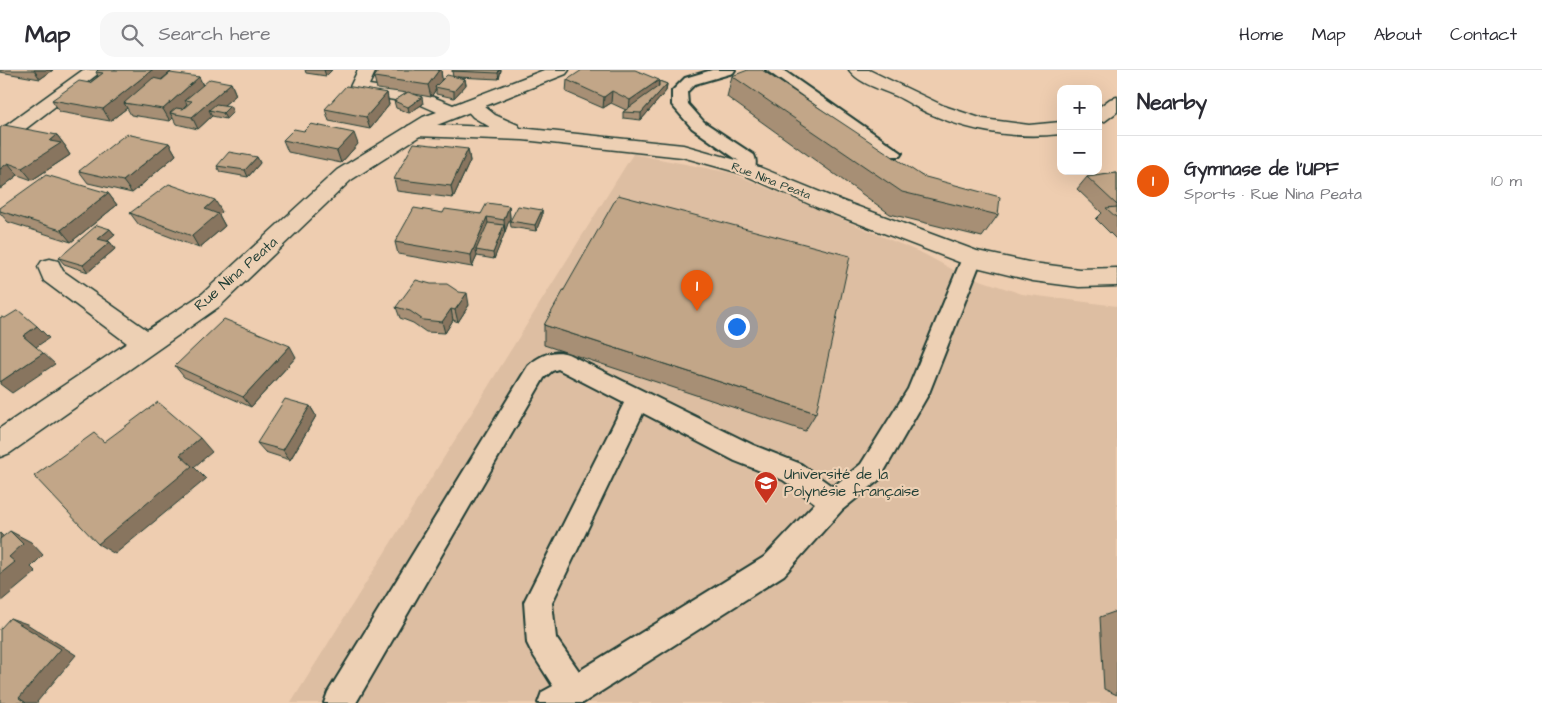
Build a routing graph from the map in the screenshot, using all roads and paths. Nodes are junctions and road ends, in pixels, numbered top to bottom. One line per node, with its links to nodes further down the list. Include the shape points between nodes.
1 (94, 70): 15 (street)
2 (368, 70): 10 (street, via 358,89)
3 (560, 70): 10 (street)
4 (728, 70): 17 (lane, via 690,81 679,91 680,105 698,125 748,159)
5 (773, 70): 16 (lane)
6 (858, 70): 8 (street, via 880,84)
7 (888, 70): 8 (street)
8 (902, 92): 13 (street, via 964,120 1009,130)
9 (1117, 103): 11 (street)
10 (462, 108): 12 (street); 14 (street)
11 (1102, 114)
12 (423, 125): 14 (street, Rue Nina Peata); 21 (street, Rue Nina Peata, via 344,175 211,300)
13 (1057, 129)
14 (518, 134): 17 (street, Rue Nina Peata, via 683,152)
15 (0, 139)
16 (894, 153)
17 (747, 169): 18 (street, Rue Nina Peata)
18 (972, 258): 20 (street, Rue Nina Peata, via 1079,278); 24 (lane, via 918,393 870,472)
19 (50, 267): 21 (street, via 52,275)
20 (1117, 277)
21 (146, 343): 23 (street, Rue Nina Peata)
22 (638, 399): 24 (lane, via 744,453 792,472); 25 (lane, via 538,602 542,643); 26 (lane, via 560,360 545,364 536,372)
23 (0, 444)
24 (833, 502): 25 (lane, via 774,566)
25 (563, 697)
26 (339, 703)

